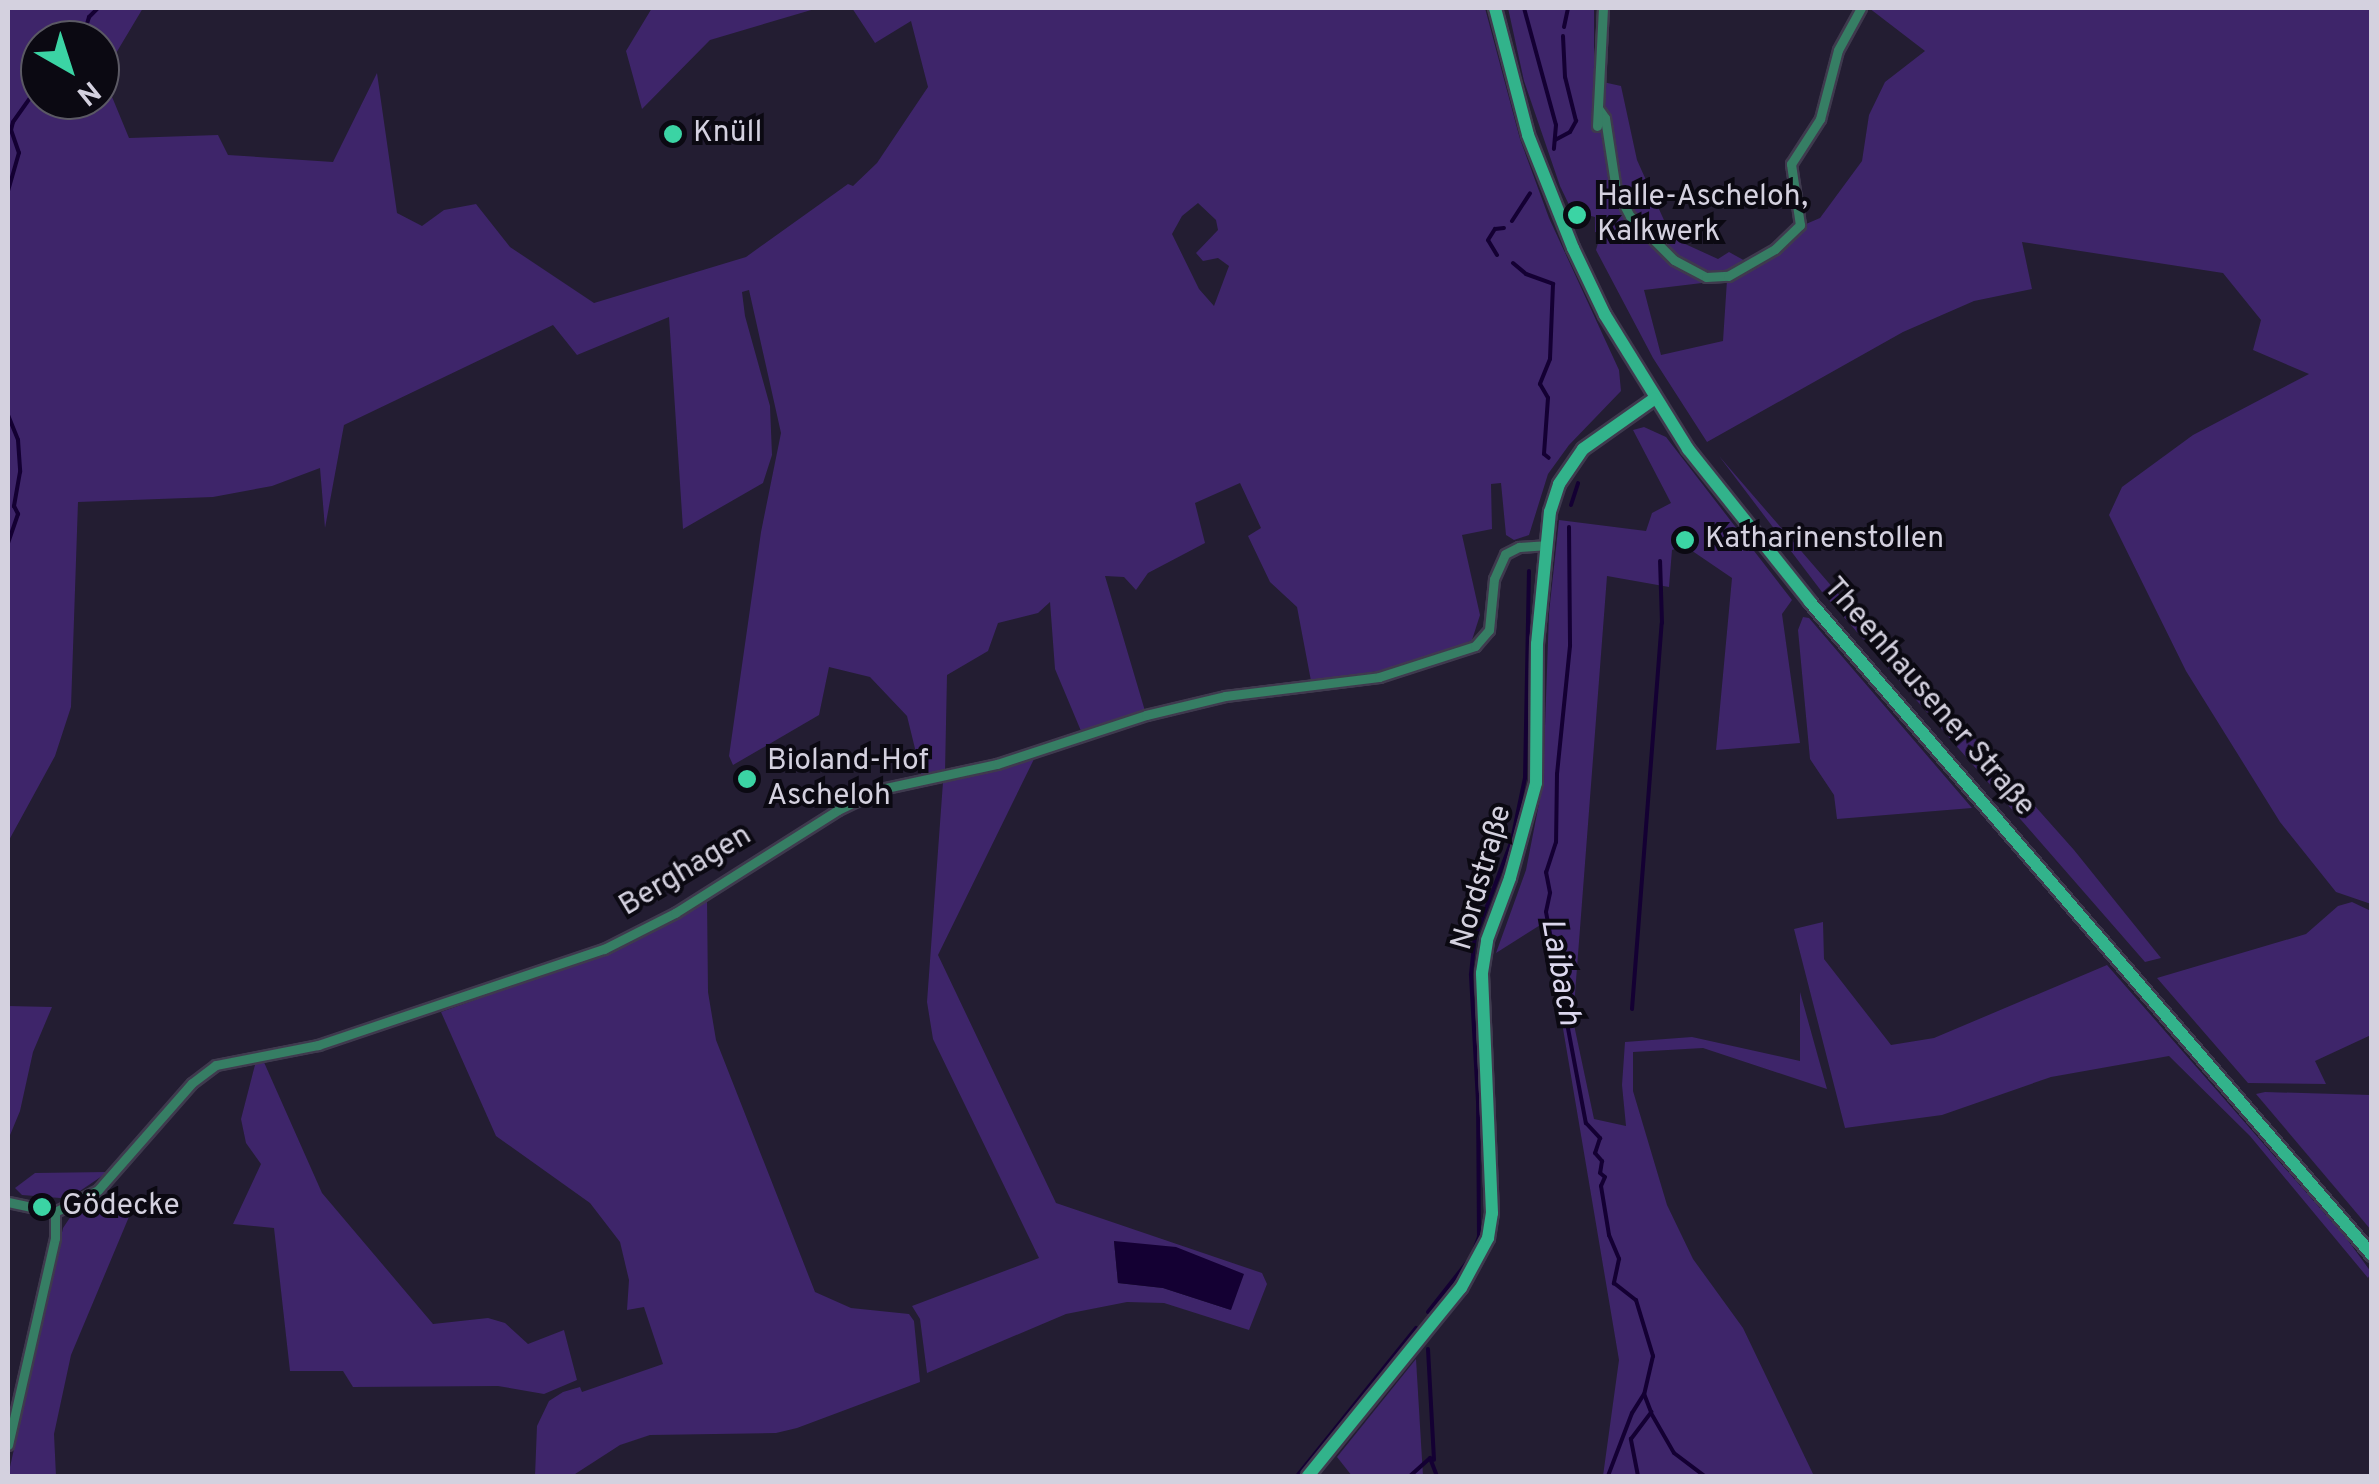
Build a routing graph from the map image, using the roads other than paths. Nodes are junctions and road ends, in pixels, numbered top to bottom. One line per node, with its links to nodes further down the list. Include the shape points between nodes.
1 (1495, 8): 6 (main road, Theenhausener Straße, via 1528,135 1573,248)
2 (1603, 8): 4 (street)
3 (1861, 8): 4 (street, via 1838,50 1820,118 1791,164 1800,226 1728,276 1706,277 1674,260 1630,216 1616,190)
4 (1598, 108): 5 (street)
5 (1597, 126)
6 (1654, 399): 7 (main road, Nordstraße, via 1571,464 1554,498); 10 (main road, Theenhausener Straße, via 1810,602)
7 (1545, 545): 9 (street, Berghagen, via 1505,554 1494,579 1489,630 1475,646 1452,656 1380,677 1225,696 1146,714 997,764 881,789 604,949 318,1044 216,1065 192,1083 116,1175); 12 (main road, Nordstraße, via 1536,784 1486,940 1482,973 1488,1238 1461,1288)
8 (8, 1202): 9 (street)
9 (55, 1212): 11 (street, via 55,1238)
10 (2372, 1255)
11 (8, 1445)
12 (1308, 1476)

